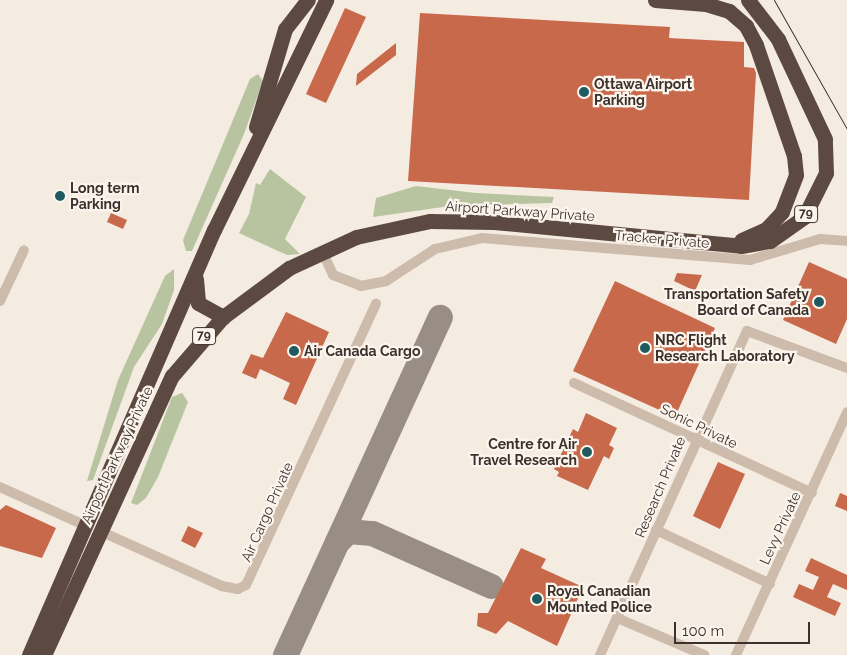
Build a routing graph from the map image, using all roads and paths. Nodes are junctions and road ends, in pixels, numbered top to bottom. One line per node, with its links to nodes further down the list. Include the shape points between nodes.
1 (308, 0): 5 (highway, Airport Parkway Private / 79, via 285,29)
2 (326, 0): 5 (highway, Airport Parkway Private / 79)
3 (655, 0): 7 (highway, Airport Parkway Private / 79, via 720,8 746,26 794,156 792,192 774,222 747,239)
4 (748, 0): 7 (highway, Airport Parkway Private / 79, via 772,28 818,121 827,151 826,173 804,217 764,242)
5 (239, 178): 10 (highway, Airport Parkway Private / 79)
6 (847, 241): 9 (street, Tracker Private, via 820,239 750,260 482,238 435,249 386,281 361,286 332,274)
7 (715, 244): 9 (highway, Airport Parkway Private / 79, via 445,221 384,229)
8 (24, 250): 11 (street)
9 (322, 251): 13 (highway, Airport Parkway Private / 79, via 276,276)
10 (203, 256): 13 (highway, via 196,297 202,308); 20 (highway, Airport Parkway Private / 79)
11 (0, 301)
12 (376, 304): 22 (street, Air Cargo Private, via 246,585 238,589 222,586)
13 (223, 317): 22 (highway, Airport Parkway Private / 79, via 168,384)
14 (847, 368): 17 (street, Research Private, via 747,331)
15 (574, 383): 17 (street, Sonic Private)
16 (847, 412): 19 (street, Levy Private)
17 (695, 439): 19 (street, Sonic Private); 21 (street, Research Private)
18 (0, 487): 20 (street)
19 (812, 493): 23 (street, Levy Private)
20 (84, 525): 22 (highway); 25 (highway, Airport Parkway Private / 79)
21 (656, 530): 23 (street); 24 (street, Research Private)
22 (100, 531): 26 (highway, Airport Parkway Private / 79)
23 (770, 584): 29 (street, Levy Private)
24 (617, 618): 27 (street, Research Private); 28 (street)
25 (29, 655)
26 (44, 655)
27 (600, 655)
28 (704, 655)
29 (736, 655)

